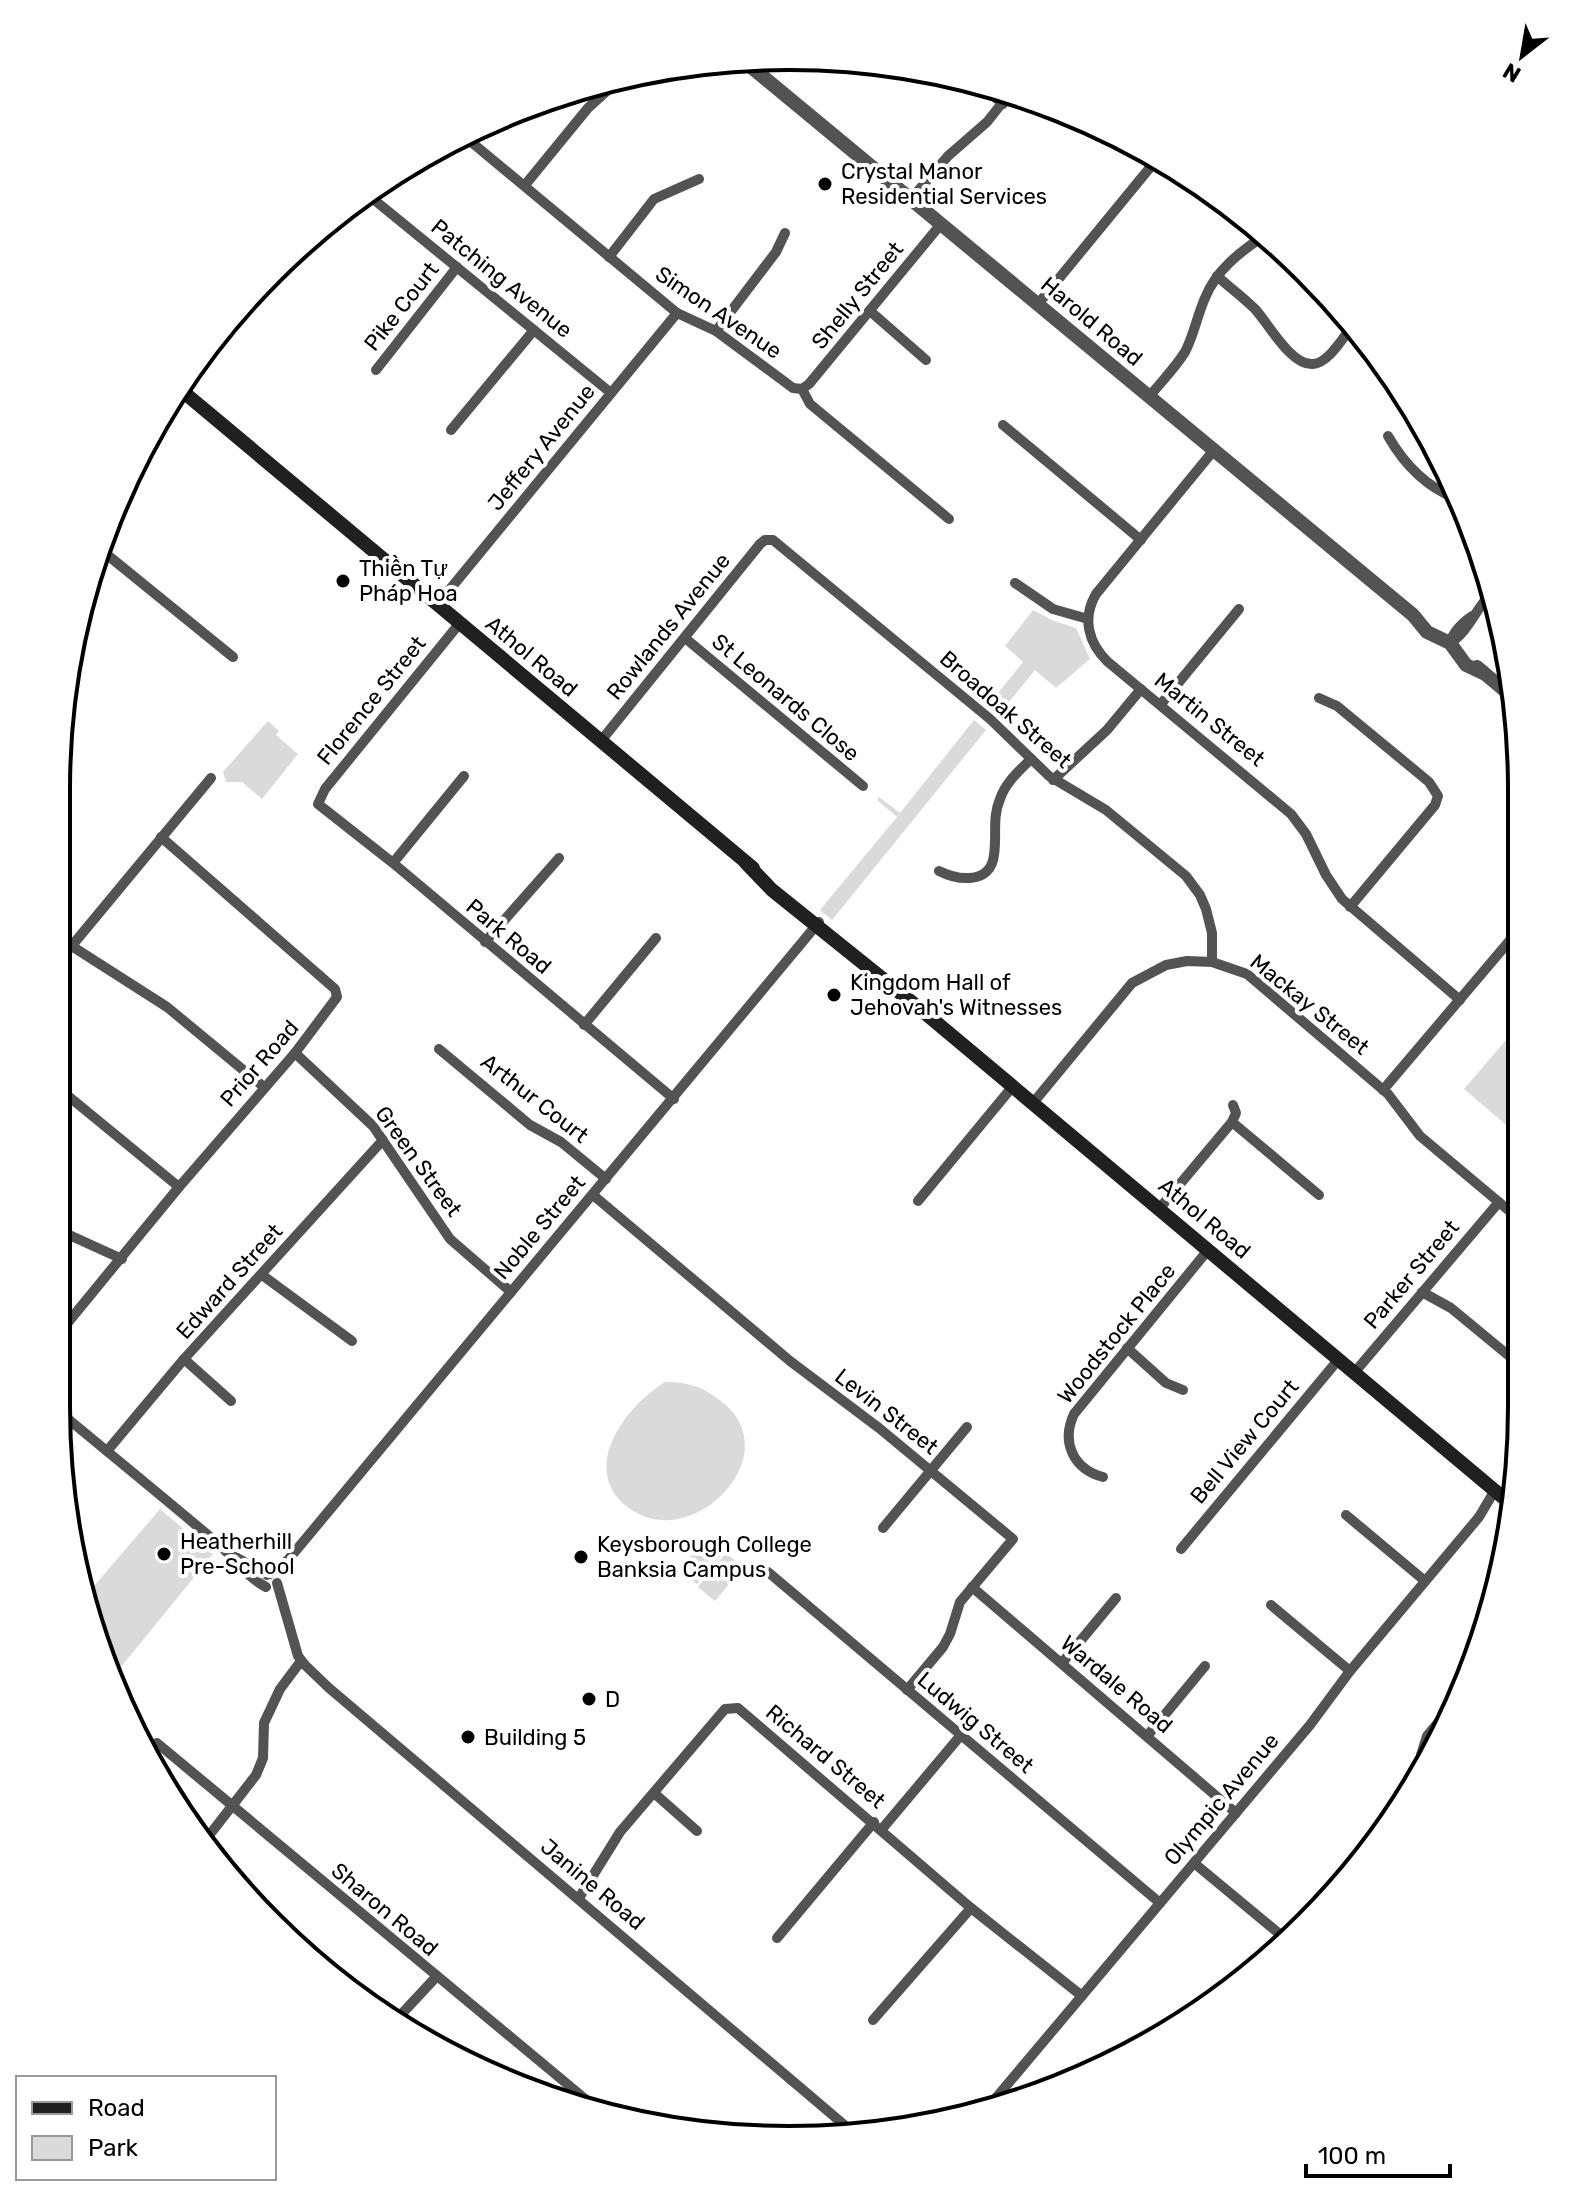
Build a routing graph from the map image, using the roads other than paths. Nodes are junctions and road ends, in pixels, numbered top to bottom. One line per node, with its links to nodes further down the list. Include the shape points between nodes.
1 (757, 71): 9 (street, Harold Road)
2 (604, 94): 8 (street)
3 (1001, 102): 4 (street)
4 (1003, 104): 9 (street)
5 (473, 143): 8 (street, Simon Avenue)
6 (1150, 167): 17 (street)
7 (699, 179): 14 (street, via 654,199)
8 (525, 185): 14 (street, Simon Avenue)
9 (911, 199): 11 (street, Harold Road)
10 (376, 201): 15 (street, Patching Avenue)
11 (941, 224): 17 (street, Harold Road); 18 (street, Shelly Street)
12 (785, 233): 21 (street)
13 (1256, 242): 16 (street)
14 (609, 257): 19 (street, Simon Avenue)
15 (457, 267): 20 (street, Patching Avenue); 24 (street, Pike Court)
16 (1217, 276): 22 (street, via 1306,363 1325,359); 28 (street, via 1183,355)
17 (1038, 304): 28 (street, Harold Road)
18 (870, 311): 23 (street); 25 (street, Shelly Street)
19 (677, 313): 21 (street, Simon Avenue); 26 (street, Jeffery Avenue)
20 (534, 330): 26 (street, Patching Avenue); 30 (street)
21 (716, 331): 25 (street, Simon Avenue, via 793,388)
22 (1345, 334)
23 (926, 360)
24 (376, 370)
25 (802, 389): 34 (street, Simon Avenue, via 810,404)
26 (611, 393): 40 (street, Jeffery Avenue)
27 (188, 395): 40 (main road, Athol Road)
28 (1149, 397): 32 (street, Harold Road)
29 (1003, 425): 36 (street)
30 (451, 430)
31 (1388, 436): 33 (street, via 1417,474)
32 (1214, 450): 36 (street); 45 (street, Harold Road, via 1427,632)
33 (1443, 491)
34 (949, 519)
35 (769, 539): 44 (street, Rowlands Avenue); 52 (street, Broadoak Street, via 972,703)
36 (1141, 540): 42 (street, via 1096,594)
37 (109, 556): 46 (street)
38 (1015, 583): 42 (street, via 1047,606)
39 (1484, 602): 45 (street)
40 (437, 605): 43 (main road, Athol Road)
41 (1239, 609): 50 (street)
42 (1088, 619): 48 (street, Martin Street, via 1099,653)
43 (459, 624): 51 (main road, Athol Road); 57 (street, Florence Street)
44 (685, 638): 51 (street, Rowlands Avenue); 56 (street, St Leonards Close)
45 (1453, 639): 47 (street, Harold Road, via 1462,661)
46 (233, 657)
47 (1501, 687)
48 (1141, 689): 50 (street, Martin Street); 55 (street)
49 (1319, 698): 62 (street, via 1337,706 1395,753 1438,796)
50 (1161, 704): 62 (street, Martin Street, via 1291,814)
51 (600, 742): 63 (main road, Athol Road, via 777,884)
52 (1031, 759): 55 (street, Broadoak Street); 61 (street, via 999,800 989,868 970,879)
53 (464, 776): 60 (street)
54 (211, 778): 58 (street)
55 (1053, 780): 68 (street, Broadoak Street, via 1106,810 1186,876 1206,909)
56 (863, 786)
57 (318, 804): 60 (street, Park Road)
58 (161, 837): 67 (street); 72 (street, Prior Road, via 335,989 333,1006)
59 (559, 858): 65 (street)
60 (393, 863): 65 (street, Park Road)
61 (939, 871)
62 (1350, 907): 69 (street, Martin Street)
63 (818, 924): 73 (main road, Athol Road); 77 (street, Noble Street)
64 (656, 938): 70 (street)
65 (485, 942): 70 (street, Park Road)
66 (1508, 943): 69 (street)
67 (70, 948): 74 (street, via 167,1007)
68 (1212, 962): 75 (street, Mackay Street, via 1253,978); 78 (street, Mackay Street, via 1176,962 1132,983)
69 (1460, 1000): 75 (street)
70 (584, 1025): 77 (street, Park Road)
71 (439, 1049): 82 (street, Arthur Court, via 530,1125 561,1142)
72 (295, 1053): 74 (street, Prior Road); 81 (street, Green Street)
73 (1013, 1086): 78 (main road, Athol Road); 86 (street)
74 (264, 1087): 83 (street, Prior Road)
75 (1383, 1090): 87 (street, Mackay Street, via 1420,1136)
76 (70, 1097): 83 (street)
77 (674, 1099): 82 (street, Noble Street)
78 (1033, 1103): 88 (main road, Athol Road)
79 (1233, 1105): 80 (street)
80 (1232, 1122): 85 (street); 88 (street)
81 (383, 1140): 93 (street, Edward Street); 94 (street, Green Street, via 450,1239)
82 (606, 1179): 84 (street, Noble Street)
83 (179, 1187): 92 (street, Prior Road)
84 (593, 1195): 94 (street, Noble Street); 108 (street, Levin Street, via 790,1361)
85 (1319, 1195)
86 (918, 1201)
87 (1499, 1202): 89 (street, Mackay Street); 95 (street, Parker Street)
88 (1159, 1209): 91 (main road, Athol Road)
89 (1508, 1210)
90 (70, 1235): 92 (street)
91 (1208, 1250): 98 (street, Woodstock Place); 101 (main road, Athol Road)
92 (122, 1259): 96 (street, Prior Road)
93 (262, 1275): 97 (street); 100 (street, Edward Street)
94 (511, 1292): 116 (street, Noble Street)
95 (1422, 1292): 99 (street, via 1448,1306); 102 (street, Parker Street)
96 (70, 1320)
97 (352, 1341)
98 (1127, 1348): 103 (street, via 1166,1383); 109 (street, Woodstock Place, via 1077,1408 1069,1427 1076,1460)
99 (1508, 1355)
100 (184, 1359): 104 (street); 107 (street, Edward Street)
101 (1338, 1360): 102 (main road, Athol Road); 113 (street, Bell View Court)
102 (1354, 1373): 110 (main road, Athol Road)
103 (1183, 1390)
104 (231, 1401)
105 (71, 1421): 107 (street)
106 (967, 1427): 108 (street)
107 (107, 1451): 116 (street)
108 (930, 1469): 112 (street); 117 (street, Levin Street, via 1013,1539)
109 (1103, 1477)
110 (1503, 1497): 115 (street, Olympic Avenue)
111 (1346, 1515): 115 (street)
112 (883, 1528)
113 (1181, 1549)
114 (768, 1572): 124 (street, Ludwig Street)
115 (1425, 1581): 123 (street, Olympic Avenue)
116 (271, 1582): 121 (street)
117 (972, 1587): 120 (street, Wardale Road); 124 (street, Levin Street, via 960,1602 943,1647)
118 (1116, 1598): 120 (street)
119 (1271, 1605): 123 (street)
120 (1062, 1663): 126 (street, Wardale Road)
121 (302, 1666): 129 (street, via 278,1694 264,1723 260,1768); 135 (street, Janine Road)
122 (1205, 1666): 126 (street)
123 (1350, 1671): 130 (street, Olympic Avenue)
124 (907, 1690): 125 (street, Ludwig Street)
125 (961, 1735): 131 (street); 136 (street, Ludwig Street)
126 (1148, 1735): 130 (street, Wardale Road)
127 (157, 1743): 129 (street, Sharon Road)
128 (654, 1793): 131 (street, Richard Street, via 725,1709 738,1708); 132 (street); 135 (street, Richard Street, via 620,1832)
129 (231, 1806): 133 (street); 140 (street, Sharon Road)
130 (1236, 1813): 134 (street, Olympic Avenue)
131 (878, 1826): 137 (street, Richard Street); 139 (street)
132 (697, 1831)
133 (211, 1833)
134 (1194, 1863): 136 (street, Olympic Avenue); 138 (street)
135 (579, 1898): 146 (street, Janine Road)
136 (1160, 1903): 141 (street, Olympic Avenue)
137 (971, 1908): 141 (street, Richard Street); 143 (street)
138 (1278, 1933)
139 (777, 1938)
140 (436, 1977): 142 (street); 144 (street, Sharon Road)
141 (1082, 1996): 145 (street, Olympic Avenue)
142 (403, 2013)
143 (873, 2020)
144 (580, 2095)
145 (999, 2095)
146 (843, 2123)

